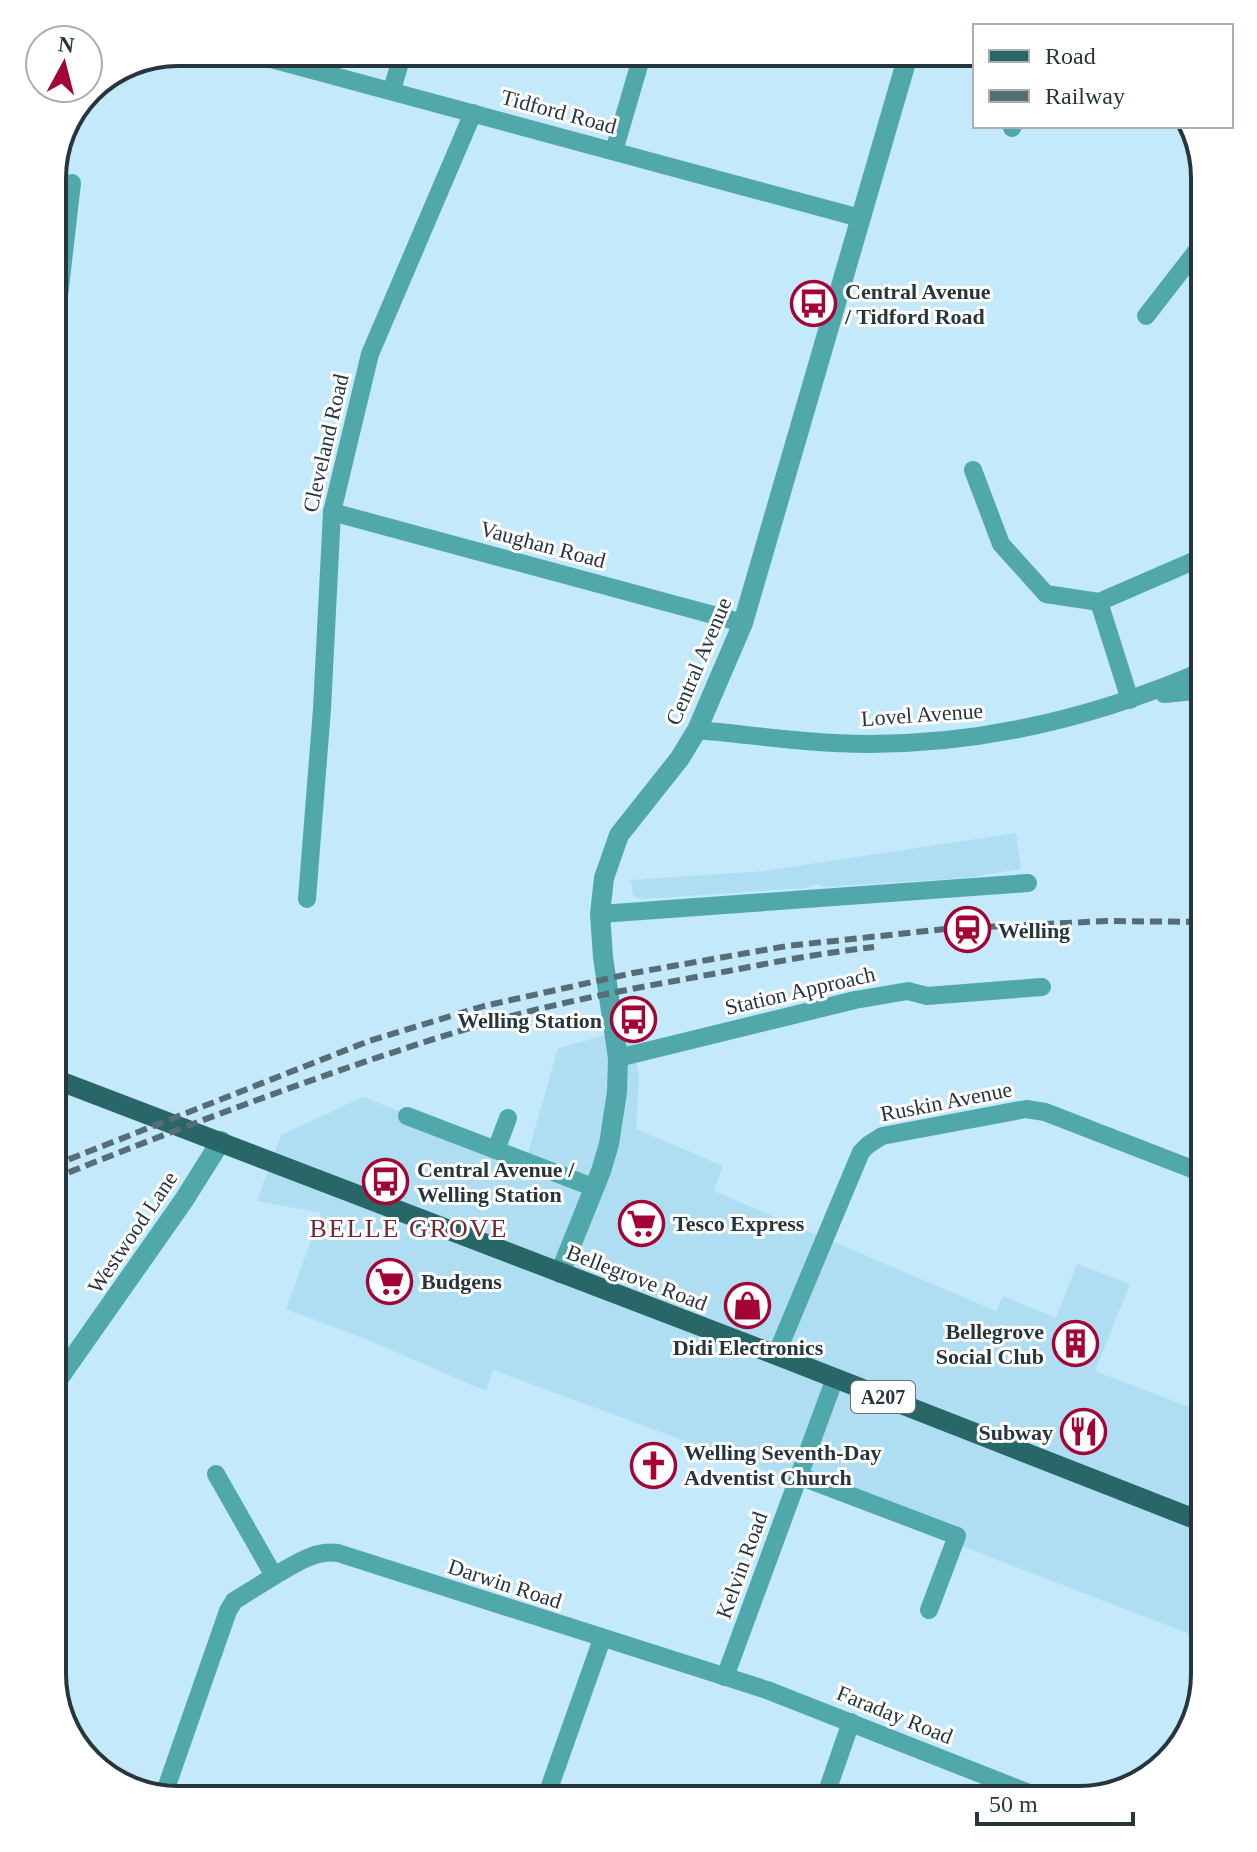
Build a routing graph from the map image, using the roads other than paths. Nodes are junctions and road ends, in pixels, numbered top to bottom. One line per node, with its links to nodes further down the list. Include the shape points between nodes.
1 (299, 66): 5 (street, Tidford Road)
2 (399, 66): 5 (street)
3 (639, 66): 7 (street)
4 (905, 66): 9 (street, Central Avenue)
5 (392, 90): 6 (street, Tidford Road)
6 (473, 113): 7 (street, Tidford Road); 14 (street, Cleveland Road, via 370,354)
7 (614, 151): 9 (street, Tidford Road)
8 (72, 183): 10 (street)
9 (860, 218): 17 (street, Central Avenue)
10 (66, 235)
11 (1191, 258): 12 (street)
12 (1146, 316)
13 (973, 470): 16 (street, via 1001,544 1046,594)
14 (332, 512): 17 (street, Vaughan Road); 23 (street, Cleveland Road)
15 (1191, 562): 16 (street)
16 (1099, 602): 20 (street)
17 (743, 623): 21 (street, Central Avenue)
18 (1191, 676): 20 (street, Lovel Avenue)
19 (1191, 692): 20 (street, Lovel Avenue)
20 (1138, 698): 21 (street, Lovel Avenue, via 1006,731 931,740 868,744)
21 (697, 730): 24 (street, Central Avenue, via 619,835 604,878)
22 (1028, 883): 24 (street)
23 (307, 899)
24 (600, 914): 26 (street, Central Avenue)
25 (1042, 987): 26 (street, Station Approach, via 927,996 894,993)
26 (618, 1058): 33 (street, Central Avenue, via 612,1130)
27 (66, 1083): 30 (main road, Bellegrove Road / A207)
28 (407, 1116): 31 (street)
29 (508, 1118): 31 (street)
30 (221, 1141): 34 (main road, Bellegrove Road / A207); 36 (street, Westwood Lane)
31 (496, 1150): 33 (street)
32 (1191, 1169): 35 (street, Ruskin Avenue, via 1026,1109 882,1136 861,1152)
33 (595, 1188): 34 (street, Central Avenue)
34 (560, 1273): 35 (main road, Bellegrove Road / A207)
35 (776, 1355): 37 (main road, Bellegrove Road / A207)
36 (66, 1368)
37 (835, 1378): 39 (street, Kelvin Road); 40 (main road, Bellegrove Road / A207)
38 (216, 1474): 41 (street)
39 (799, 1476): 42 (street, via 957,1536); 44 (street, Kelvin Road)
40 (1191, 1518)
41 (274, 1576): 43 (street, Darwin Road, via 312,1555 338,1553); 46 (street, Darwin Road, via 234,1601 228,1611)
42 (929, 1610)
43 (602, 1639): 44 (street, Darwin Road); 47 (street)
44 (725, 1677): 45 (street, Faraday Road)
45 (851, 1722): 48 (street); 49 (street, Faraday Road)
46 (167, 1785)
47 (550, 1786)
48 (829, 1786)
49 (1012, 1786)

